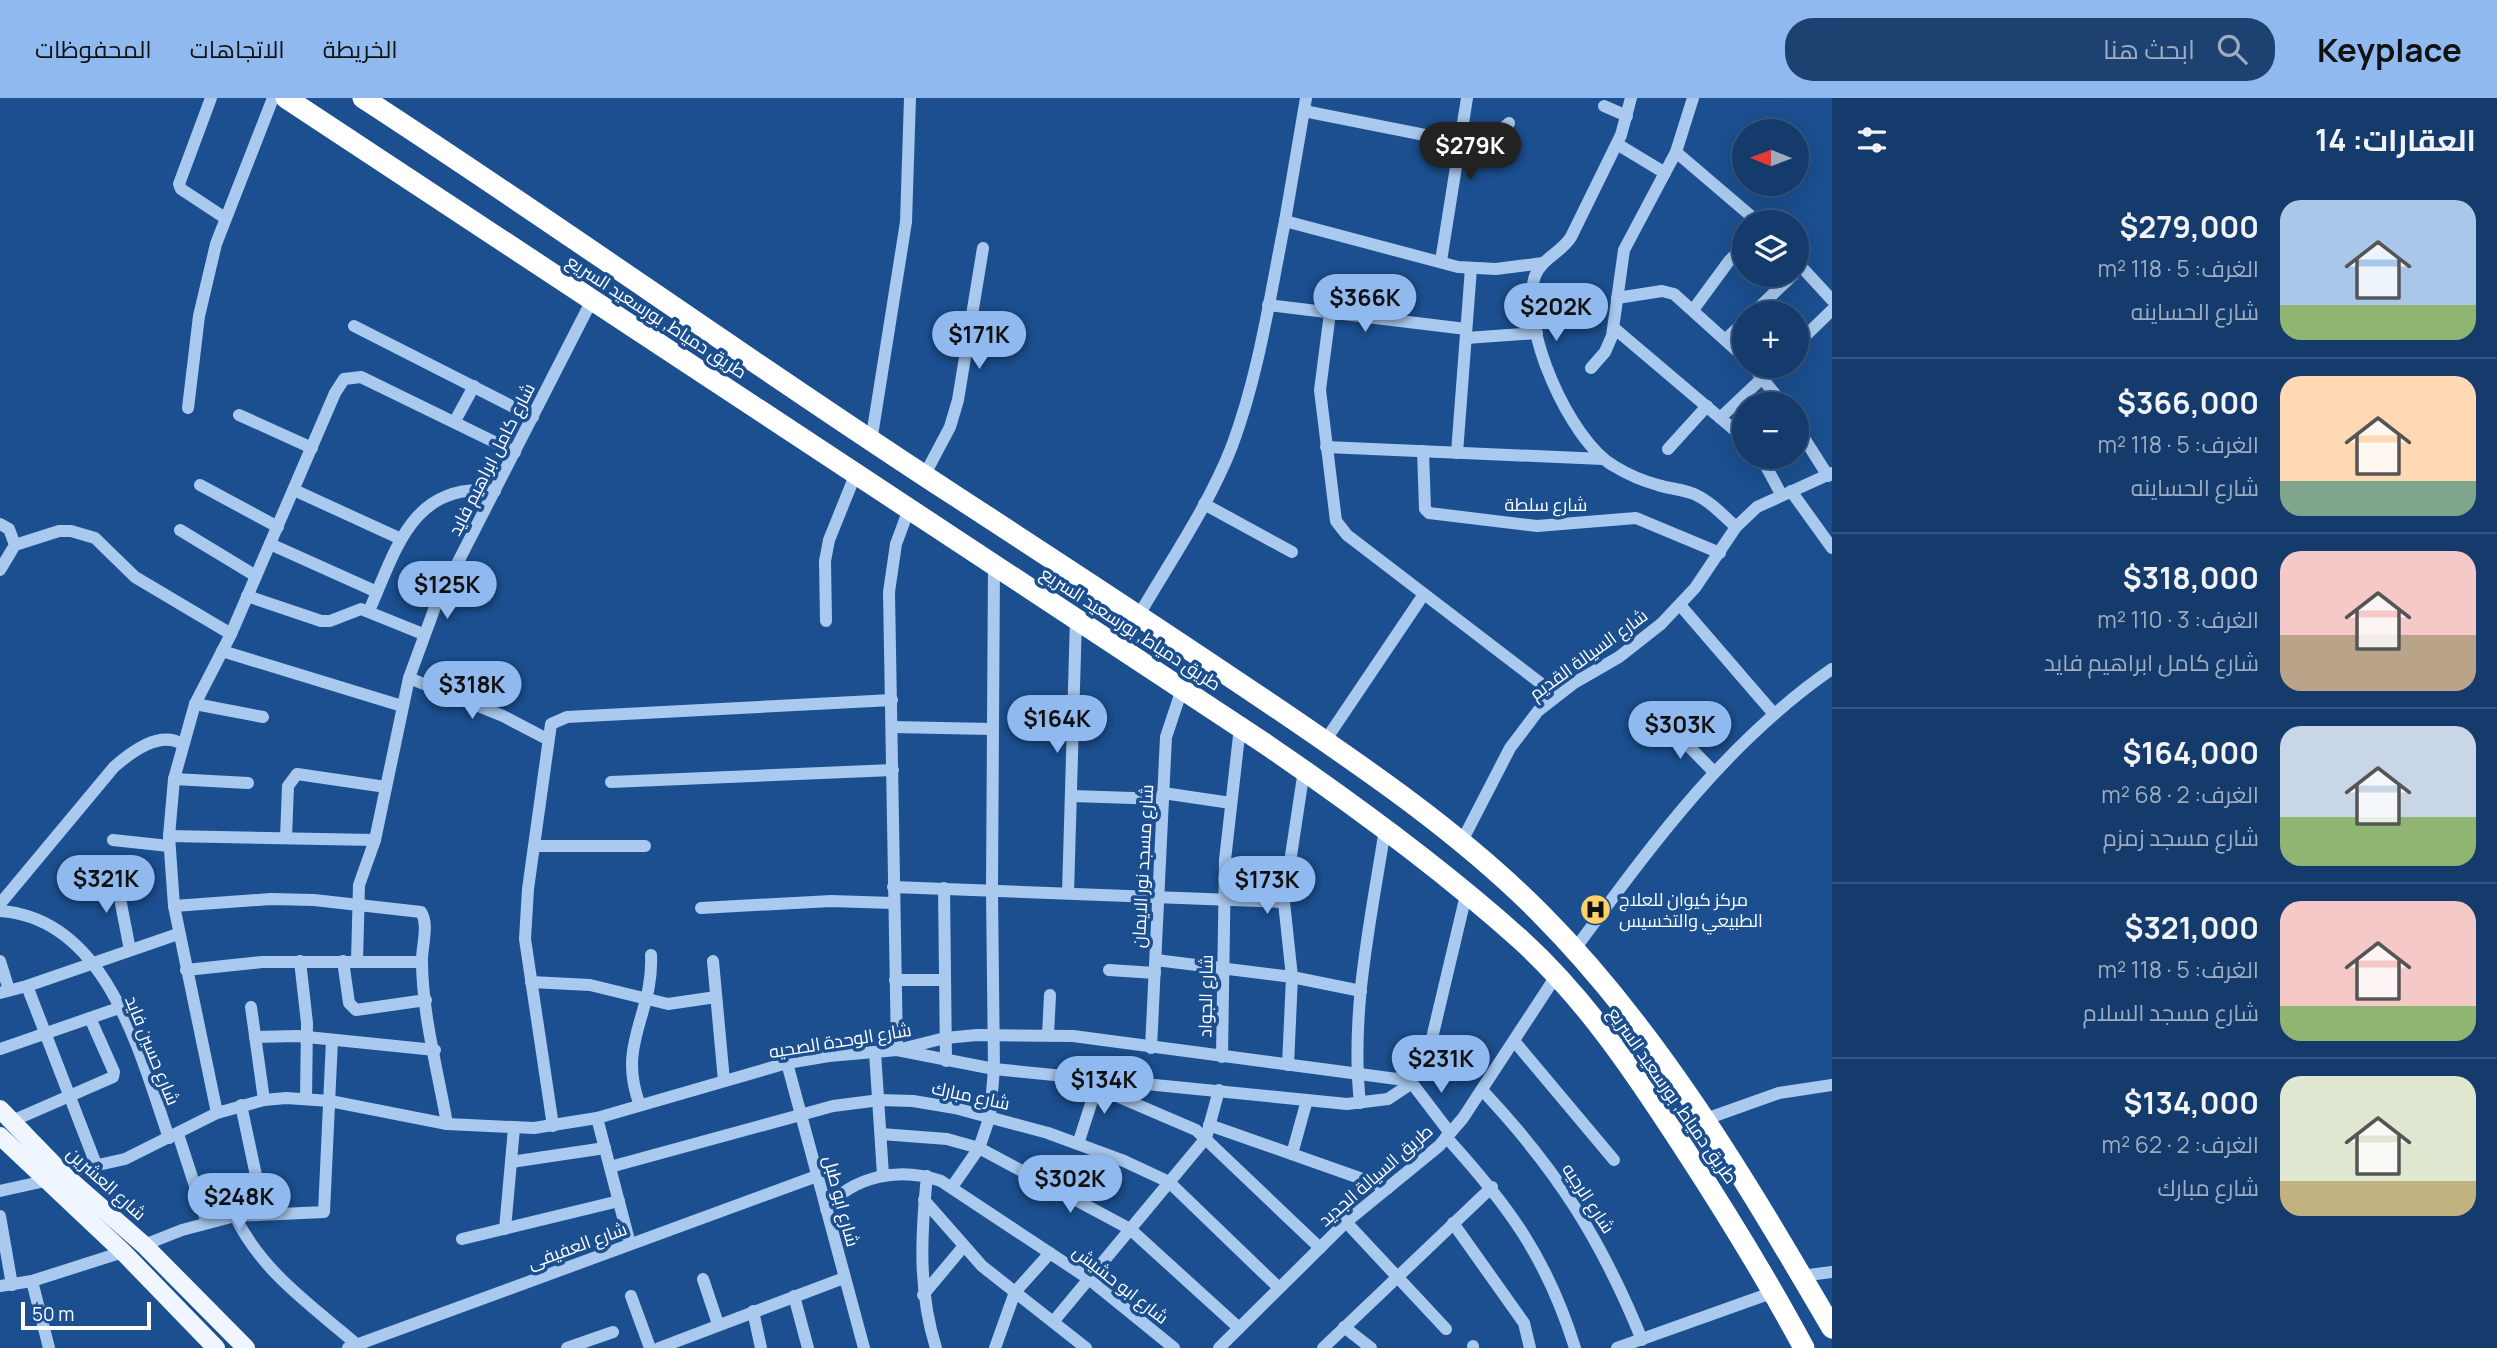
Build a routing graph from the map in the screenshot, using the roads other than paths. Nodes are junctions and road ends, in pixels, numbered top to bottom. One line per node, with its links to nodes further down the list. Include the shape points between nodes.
1 (211, 98): 19 (street, via 179,184)
2 (273, 98): 19 (street)
3 (286, 98): 29 (highway, طريق دمياط, بورسعيد السريع)
4 (363, 98): 55 (highway, طريق دمياط, بورسعيد السريع)
5 (910, 98): 55 (street, via 906,222)
6 (1306, 98): 11 (street)
7 (1467, 98): 14 (street)
8 (1631, 98): 12 (street)
9 (1693, 98): 16 (street)
10 (1604, 106): 12 (street)
11 (1304, 111): 14 (street); 20 (street)
12 (1628, 116): 15 (street)
13 (1509, 123): 14 (street, via 1490,140)
14 (1460, 142): 23 (street)
15 (1617, 144): 17 (street); 24 (street, via 1567,243)
16 (1676, 152): 17 (street); 18 (street)
17 (1665, 173): 28 (street, via 1624,250)
18 (1744, 210)
19 (225, 218): 49 (street, via 199,316)
20 (1285, 221): 23 (street); 32 (street)
21 (983, 248): 67 (street, via 958,400 950,427)
22 (1732, 258): 33 (street)
23 (1441, 261): 25 (street)
24 (1543, 262): 25 (street); 40 (street, via 1534,284)
25 (1471, 268): 39 (street)
26 (1809, 280): 30 (street)
27 (1779, 287): 31 (street)
28 (1617, 298): 33 (street, via 1668,292); 37 (street)
29 (592, 300): 51 (street, شارع كامل ابراهيم فايد); 65 (highway, طريق دمياط, بورسعيد السريع)
30 (1832, 300)
31 (1765, 301)
32 (1268, 305): 35 (street); 72 (street, via 1244,411)
33 (1693, 310): 42 (street)
34 (1832, 310): 38 (street)
35 (1330, 313): 39 (street); 57 (street, via 1320,390)
36 (354, 326): 46 (street)
37 (1614, 328): 44 (street, via 1609,345); 48 (street)
38 (1809, 332)
39 (1466, 333): 40 (street); 62 (street)
40 (1537, 333): 63 (street, via 1563,406)
41 (1732, 333): 42 (street)
42 (1726, 339): 43 (street)
43 (1732, 345)
44 (1591, 368)
45 (1762, 378): 47 (street); 52 (street)
46 (474, 386): 51 (street); 53 (street)
47 (1773, 392)
48 (1706, 407): 52 (street); 59 (street)
49 (188, 408)
50 (239, 415): 58 (street)
51 (533, 417): 61 (street, شارع كامل ابراهيم فايد)
52 (1720, 418): 54 (street)
53 (455, 421): 58 (street, via 368,380 349,377 338,387); 61 (street)
54 (1732, 428)
55 (872, 442): 67 (highway, طريق دمياط, بورسعيد السريع)
56 (1809, 443): 66 (street)
57 (1326, 447): 60 (street); 88 (street, via 1333,513 1341,528)
58 (312, 448): 69 (street)
59 (1668, 449)
60 (1423, 451): 62 (street); 83 (street, شارع سلطة, via 1429,513 1537,526 1636,518)
61 (515, 452): 70 (street, شارع كامل ابراهيم فايد)
62 (1457, 453): 63 (street)
63 (1603, 459): 76 (street, via 1648,482 1695,494)
64 (1770, 469): 71 (street)
65 (856, 473): 73 (highway, طريق دمياط, بورسعيد السريع); 94 (street, via 829,540)
66 (1830, 474): 71 (street, شارع السيالة القديم)
67 (924, 476): 92 (highway, طريق دمياط, بورسعيد السريع)
68 (200, 485): 75 (street)
69 (294, 490): 75 (street); 78 (street)
70 (495, 491): 78 (street, via 463,490 432,502); 96 (street, شارع كامل ابراهيم فايد)
71 (1786, 492): 76 (street, شارع السيالة القديم, via 1757,507); 81 (street)
72 (1204, 504): 82 (street); 92 (street)
73 (909, 509): 84 (highway, طريق دمياط, بورسعيد السريع); 102 (street, via 896,544 889,592)
74 (0, 524): 80 (street, via 9,530)
75 (278, 527): 79 (street)
76 (1736, 527): 83 (street, شارع السيالة القديم)
77 (180, 530): 86 (street)
78 (401, 538): 87 (street)
79 (270, 544): 86 (street); 87 (street)
80 (15, 545): 85 (street); 95 (street, via 58,531 95,538 135,577)
81 (1832, 548)
82 (1292, 552)
83 (1720, 553): 90 (street, شارع السيالة القديم)
84 (994, 565): 93 (highway, طريق دمياط, بورسعيد السريع); 111 (street)
85 (0, 570)
86 (256, 576): 89 (street)
87 (377, 592): 91 (street)
88 (1424, 594): 101 (street); 113 (street)
89 (247, 596): 91 (street, via 321,621); 95 (street)
90 (1680, 605): 101 (street, شارع السيالة القديم, via 1619,657); 105 (street)
91 (369, 611): 96 (street)
92 (1139, 615): 109 (highway, طريق دمياط, بورسعيد السريع)
93 (1076, 618): 100 (highway, طريق دمياط, بورسعيد السريع); 124 (street)
94 (826, 621)
95 (231, 634): 97 (street)
96 (423, 634): 99 (street, شارع كامل ابراهيم فايد)
97 (222, 651): 103 (street); 104 (street)
98 (1832, 669): 105 (street)
99 (408, 678): 104 (street, شارع كامل ابراهيم فايد); 112 (street, via 503,716)
100 (1182, 689): 108 (highway, طريق دمياط, بورسعيد السريع); 125 (street, شارع مسجد نور الايمان, via 1166,737)
101 (1556, 695): 133 (street, شارع السيالة القديم, via 1538,710 1510,748)
102 (892, 699): 107 (street); 112 (street, via 567,717 551,724)
103 (195, 704): 106 (street); 114 (street)
104 (402, 706): 123 (street, شارع كامل ابراهيم فايد)
105 (1774, 714): 119 (street)
106 (263, 717)
107 (892, 727): 111 (street); 117 (street)
108 (1240, 727): 115 (highway, طريق دمياط, بورسعيد السريع); 127 (street, شارع الجواد)
109 (1305, 727): 113 (highway, طريق دمياط, بورسعيد السريع); 115 (highway)
110 (1670, 727): 119 (street)
111 (992, 729): 139 (street)
112 (547, 740): 134 (street)
113 (1325, 741): 116 (highway, طريق دمياط, بورسعيد السريع)
114 (181, 744): 120 (street); 146 (street, via 149,743 122,760)
115 (1285, 757): 118 (highway, طريق دمياط, بورسعيد السريع)
116 (1363, 768): 126 (highway); 133 (highway, طريق دمياط, بورسعيد السريع)
117 (893, 770): 121 (street); 137 (street)
118 (1304, 770): 126 (highway, طريق دمياط, بورسعيد السريع); 144 (street)
119 (1714, 772): 152 (street, via 1665,827)
120 (174, 779): 122 (street); 132 (street)
121 (611, 782)
122 (248, 783)
123 (386, 787): 129 (street, via 296,774 288,786); 131 (street, شارع كامل ابراهيم فايد)
124 (1072, 796): 125 (street); 140 (street)
125 (1163, 796): 127 (street); 142 (street, شارع مسجد نور الايمان)
126 (1343, 798): 128 (highway, طريق دمياط, بورسعيد السريع)
127 (1231, 803): 143 (street, شارع الجواد)
128 (1385, 830): 141 (highway, طريق دمياط, بورسعيد السريع); 172 (street)
129 (286, 838): 131 (street); 132 (street)
130 (113, 840): 132 (street)
131 (375, 840): 147 (street, شارع كامل ابراهيم فايد, via 361,876)
132 (169, 841): 148 (street)
133 (1461, 843): 152 (highway, طريق دمياط, بورسعيد السريع)
134 (535, 846): 135 (street); 170 (street, via 525,914)
135 (645, 846)
136 (115, 873): 153 (street)
137 (893, 887): 138 (street); 145 (street)
138 (944, 888): 139 (street); 168 (street)
139 (992, 890): 140 (street); 182 (street)
140 (1068, 893): 142 (street)
141 (1466, 895): 166 (highway, طريق دمياط, بورسعيد السريع); 201 (street, via 1434,1039 1429,1055)
142 (1158, 897): 143 (street); 162 (street, شارع مسجد نور الايمان)
143 (1224, 900): 144 (street); 163 (street, شارع الجواد)
144 (1284, 902): 167 (street)
145 (893, 903): 149 (street, via 831,901); 169 (street)
146 (0, 904)
147 (357, 904): 148 (street, via 271,899); 158 (street, شارع كامل ابراهيم فايد); 160 (street, via 421,912)
148 (174, 906): 151 (street)
149 (701, 908)
150 (0, 911): 161 (street, شارع حسين فايد, via 34,916 52,925)
151 (178, 934): 153 (street); 164 (street)
152 (1575, 949): 221 (highway, طريق دمياط, بورسعيد السريع, via 1647,1036)
153 (130, 950): 161 (street)
154 (651, 956): 177 (street)
155 (0, 961): 173 (street)
156 (300, 961): 157 (street); 164 (street); 185 (street)
157 (342, 961): 158 (street); 176 (street, via 349,1003 356,1010)
158 (357, 961): 160 (street)
159 (713, 961): 175 (street)
160 (422, 962): 176 (street)
161 (93, 963): 171 (street); 179 (street, شارع حسين فايد)
162 (1155, 967): 163 (street); 165 (street); 189 (street, شارع مسجد نور الايمان)
163 (1223, 967): 167 (street); 194 (street, شارع الجواد)
164 (186, 970): 216 (street)
165 (1109, 970)
166 (1556, 976): 188 (street, طريق السيالة الجديد); 250 (highway, طريق دمياط, بورسعيد السريع, via 1622,1055)
167 (1292, 977): 172 (street); 197 (street)
168 (945, 980): 169 (street); 186 (street)
169 (895, 981): 192 (street)
170 (531, 982): 177 (street, via 618,989); 224 (street)
171 (27, 986): 173 (street); 181 (street)
172 (1361, 991): 199 (street)
173 (5, 992)
174 (1050, 995): 183 (street)
175 (716, 997): 177 (street, via 668,1004); 202 (street)
176 (426, 1000): 191 (street)
177 (648, 1001): 215 (street, via 636,1029 631,1060)
178 (251, 1007): 184 (street)
179 (119, 1008): 180 (street); 229 (street, شارع حسين فايد)
180 (90, 1018): 181 (street); 206 (street, via 114,1075)
181 (46, 1034): 190 (street); 206 (street)
182 (995, 1034): 183 (street, شارع الوحدة الصحيه); 186 (street, شارع الوحدة الصحيه); 198 (street)
183 (1048, 1035): 189 (street, شارع الوحدة الصحيه)
184 (255, 1037): 185 (street); 209 (street)
185 (308, 1037): 187 (street); 208 (street)
186 (945, 1038): 192 (street, شارع الوحدة الصحيه); 195 (street)
187 (332, 1040): 191 (street); 212 (street)
188 (1515, 1042): 205 (street, طريق السيالة الجديد); 236 (street)
189 (1151, 1048): 194 (street, شارع الوحدة الصحيه)
190 (0, 1049)
191 (435, 1050): 222 (street)
192 (897, 1050): 193 (street, شارع الوحدة الصحيه); 195 (street)
193 (875, 1052): 196 (street, شارع الوحدة الصحيه); 210 (street)
194 (1222, 1057): 197 (street, شارع الوحدة الصحيه)
195 (946, 1061): 198 (street)
196 (787, 1063): 202 (street, شارع الوحدة الصحيه); 217 (street, شارع ابو طبل)
197 (1288, 1065): 199 (street, شارع الوحدة الصحيه)
198 (995, 1069): 200 (street); 219 (street)
199 (1357, 1075): 201 (street, شارع الوحدة الصحيه); 213 (street)
200 (1099, 1079): 204 (street); 231 (street)
201 (1409, 1080): 213 (street, via 1388,1099); 227 (street)
202 (723, 1081): 215 (street, شارع الوحدة الصحيه)
203 (1832, 1085): 221 (street, via 1779,1093)
204 (1219, 1090): 211 (street); 223 (street)
205 (1483, 1091): 227 (street, طريق السيالة الجديد); 295 (street, شارع الرجيه, via 1566,1191 1620,1284)
206 (70, 1097): 218 (street); 238 (street)
207 (1119, 1097): 230 (street, via 1183,1123)
208 (306, 1099): 209 (street, شارع الوحدة الصحيه); 212 (street, شارع الوحدة الصحيه)
209 (264, 1100): 214 (street, شارع الوحدة الصحيه)
210 (880, 1100): 217 (street, شارع مبارك); 219 (street, شارع مبارك, via 913,1101); 226 (street)
211 (1307, 1100): 213 (street); 235 (street)
212 (330, 1101): 222 (street, شارع الوحدة الصحيه); 255 (street, via 324,1212)
213 (1360, 1103)
214 (241, 1105): 216 (street, شارع الوحدة الصحيه); 255 (street)
215 (640, 1105): 220 (street, شارع الوحدة الصحيه)
216 (217, 1113): 229 (street, شارع الوحدة الصحيه)
217 (801, 1114): 239 (street, شارع مبارك); 243 (street, شارع ابو طبل)
218 (6, 1115): 240 (main road, شارع العشرين)
219 (990, 1116): 231 (street, شارع مبارك); 233 (street)
220 (597, 1118): 224 (street, شارع الوحدة الصحيه); 232 (street)
221 (1703, 1120): 241 (highway, طريق دمياط, بورسعيد السريع)
222 (447, 1124): 225 (street, شارع الوحدة الصحيه)
223 (1209, 1125): 230 (street); 235 (street)
224 (553, 1126): 225 (street, شارع الوحدة الصحيه)
225 (514, 1128): 237 (street)
226 (881, 1134): 233 (street, via 947,1139); 242 (street)
227 (1448, 1135): 248 (street); 249 (street, طريق السيالة الجديد)
228 (0, 1136): 234 (main road)
229 (174, 1136): 238 (street, شارع الوحدة الصحيه); 259 (street, شارع حسين فايد)
230 (1206, 1138): 246 (street); 268 (street)
231 (1078, 1144): 246 (street, شارع مبارك)
232 (605, 1148): 237 (street); 239 (street)
233 (979, 1148): 247 (street); 262 (street)
234 (7, 1152): 245 (main road)
235 (1292, 1154): 249 (street)
236 (1614, 1160)
237 (511, 1162): 261 (street)
238 (97, 1167): 240 (street, شارع الوحدة الصحيه)
239 (610, 1167): 253 (street)
240 (62, 1173): 266 (main road, شارع العشرين)
241 (1739, 1173): 250 (highway); 263 (highway, طريق دمياط, بورسعيد السريع)
242 (883, 1175): 244 (street, شارع ابو حشيش); 254 (street, شارع ابو حشيش, via 858,1183)
243 (817, 1176): 254 (street, شارع ابو طبل); 265 (street, شارع العفيفى)
244 (927, 1176): 247 (street, شارع ابو حشيش); 252 (street)
245 (45, 1181): 251 (street); 270 (main road)
246 (1169, 1182): 262 (street); 280 (street, شارع مبارك)
247 (952, 1187): 271 (street, شارع ابو حشيش)
248 (1492, 1187): 260 (street); 315 (street, via 1530,1240 1560,1298)
249 (1388, 1188): 258 (street, طريق السيالة الجديد)
250 (1712, 1189): 269 (highway, طريق دمياط, بورسعيد السريع)
251 (0, 1191)
252 (925, 1200): 267 (street); 283 (street)
253 (619, 1201): 261 (street); 265 (street)
254 (826, 1209): 275 (street, شارع ابو طبل)
255 (264, 1213): 257 (street)
256 (0, 1216): 279 (street)
257 (235, 1216): 259 (street); 296 (street, via 258,1254 281,1280)
258 (1346, 1222): 268 (street, طريق السيالة الجديد); 273 (street)
259 (207, 1223): 266 (street)
260 (1453, 1223): 273 (street); 314 (street, via 1524,1323)
261 (505, 1229): 264 (street)
262 (1130, 1229): 277 (street); 290 (street)
263 (1777, 1234): 269 (highway); 274 (highway, طريق دمياط, بورسعيد السريع)
264 (462, 1240)
265 (631, 1244): 296 (street, شارع العفيفى)
266 (144, 1245): 299 (main road, شارع العشرين)
267 (962, 1247): 281 (street); 283 (street)
268 (1320, 1248): 280 (street, طريق السيالة الجديد)
269 (1750, 1250): 282 (highway, طريق دمياط, بورسعيد السريع)
270 (123, 1252): 278 (street); 298 (main road)
271 (1050, 1253): 277 (street, شارع ابو حشيش); 281 (street)
272 (1832, 1272): 274 (street)
273 (1397, 1275): 289 (street); 291 (street)
274 (1801, 1276): 292 (highway, طريق دمياط, بورسعيد السريع)
275 (845, 1278): 285 (street); 306 (street, شارع ابو طبل)
276 (703, 1279): 288 (street)
277 (1089, 1279): 287 (street); 310 (street, شارع ابو حشيش)
278 (33, 1281): 279 (street); 297 (street)
279 (6, 1285)
280 (1279, 1288): 290 (street, طريق السيالة الجديد)
281 (1015, 1292): 287 (street); 308 (street)
282 (1774, 1292): 295 (street); 317 (highway, طريق دمياط, بورسعيد السريع)
283 (923, 1295): 307 (street)
284 (631, 1296): 301 (street)
285 (794, 1296): 286 (street); 305 (street)
286 (753, 1311): 288 (street); 304 (street)
287 (1053, 1322): 309 (street)
288 (718, 1324): 294 (street)
289 (1344, 1327): 312 (street); 313 (street)
290 (1239, 1328): 311 (street, طريق السيالة الجديد)
291 (1446, 1328)
292 (1832, 1328)
293 (613, 1332): 300 (street)
294 (692, 1333): 302 (street); 303 (street)
295 (1642, 1340): 316 (street)
296 (356, 1347)
297 (49, 1348)
298 (216, 1348)
299 (246, 1348)
300 (567, 1348)
301 (650, 1348)
302 (659, 1348)
303 (697, 1348)
304 (761, 1348)
305 (808, 1348)
306 (864, 1348)
307 (936, 1348)
308 (995, 1348)
309 (1086, 1348)
310 (1174, 1348)
311 (1219, 1348)
312 (1323, 1348)
313 (1371, 1348)
314 (1530, 1348)
315 (1575, 1348)
316 (1617, 1348)
317 (1804, 1348)

